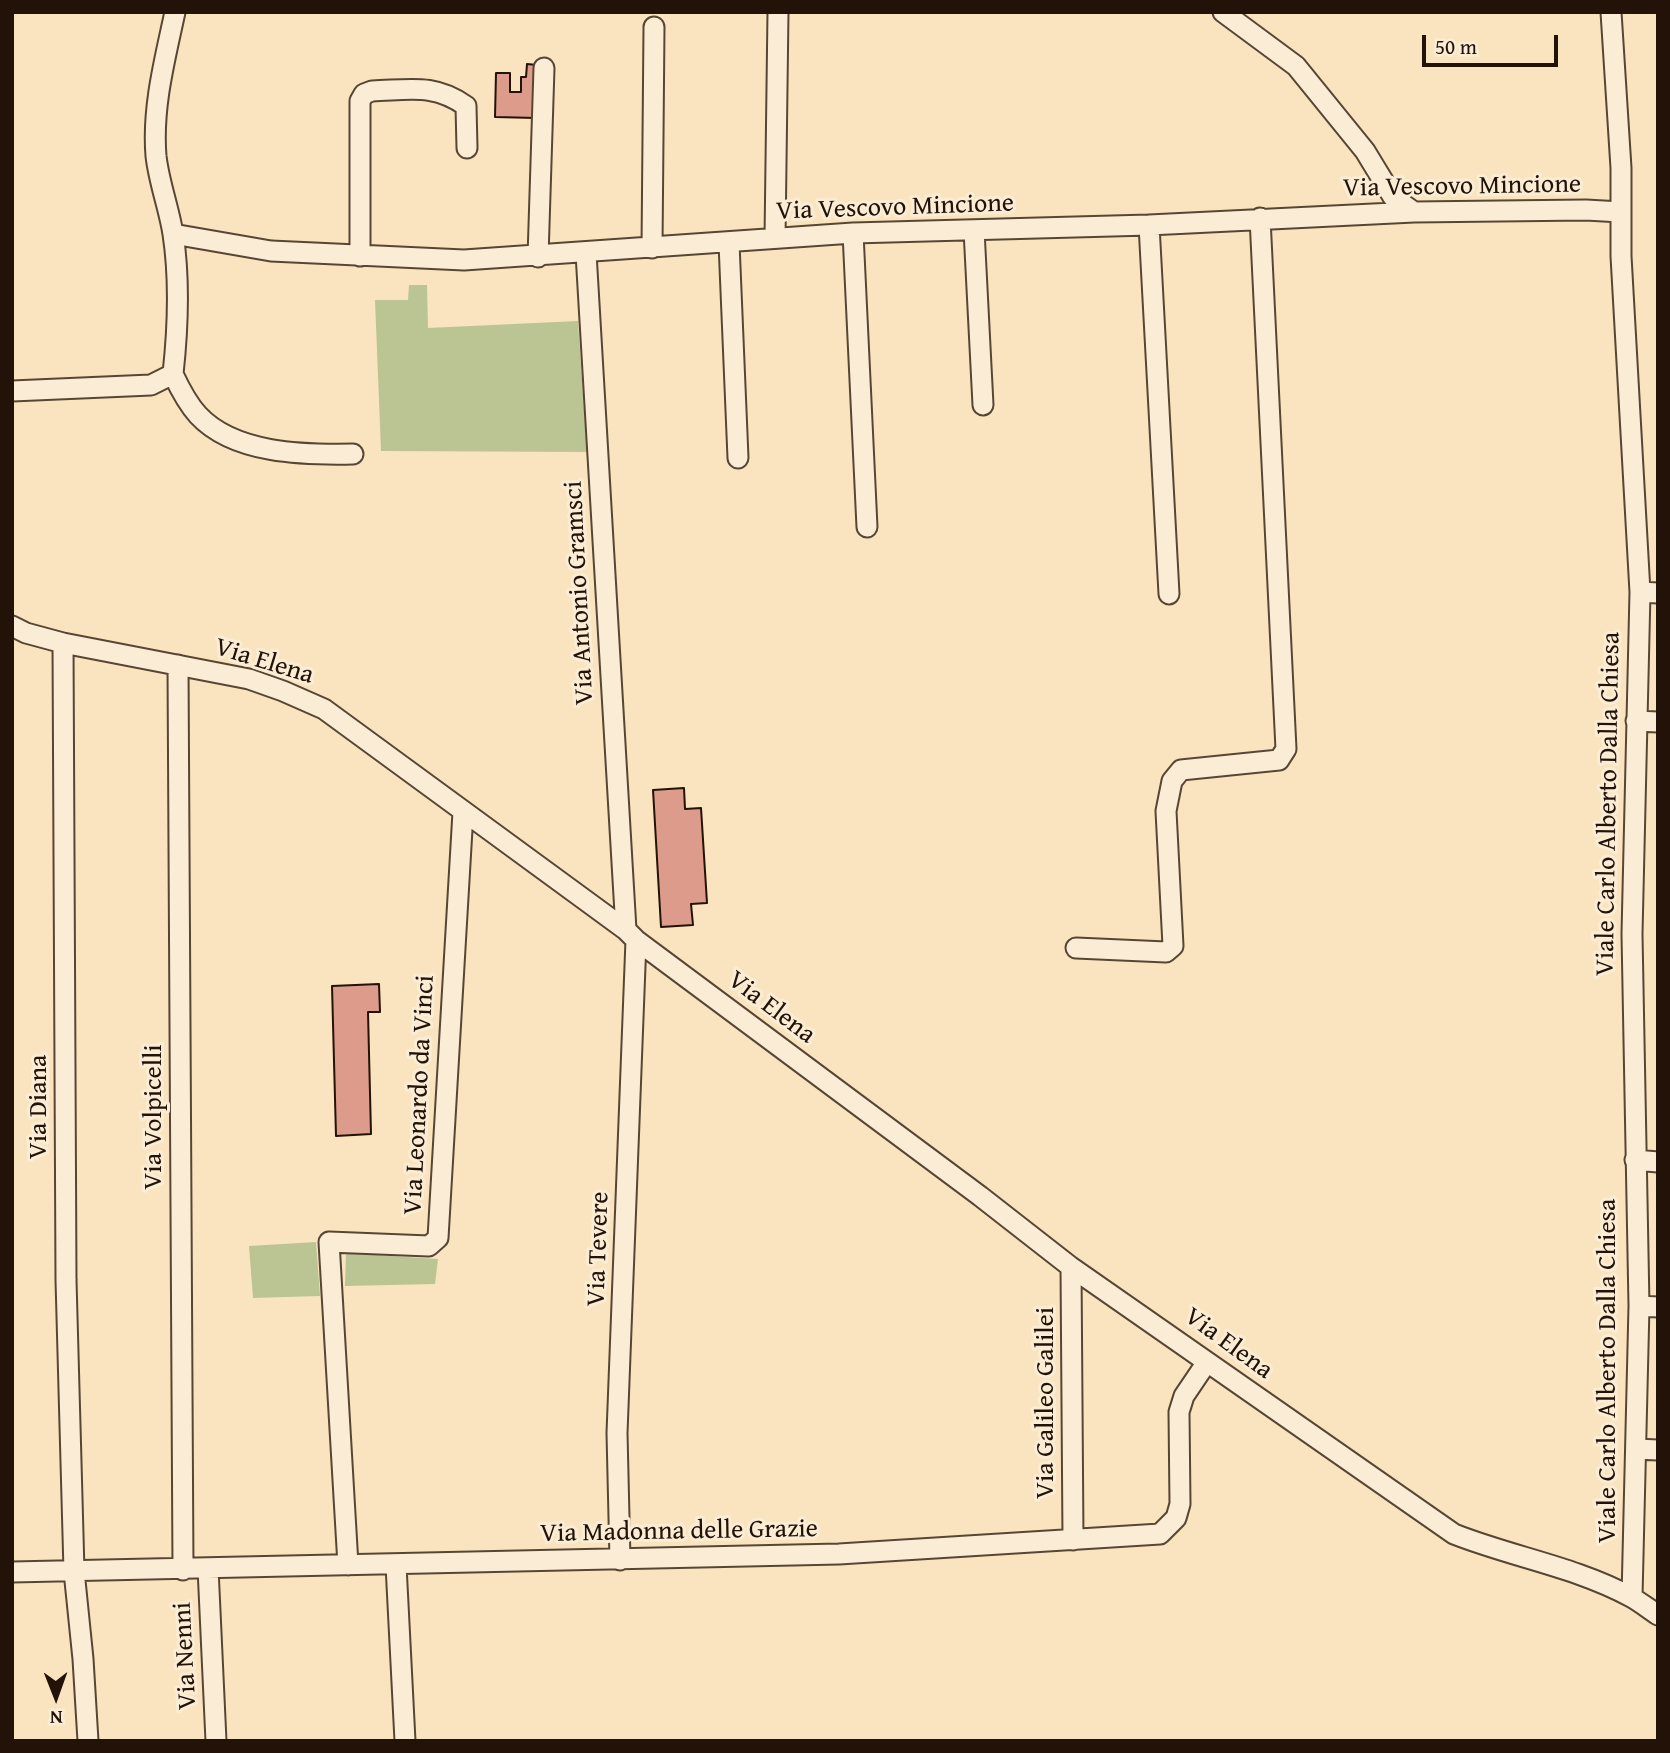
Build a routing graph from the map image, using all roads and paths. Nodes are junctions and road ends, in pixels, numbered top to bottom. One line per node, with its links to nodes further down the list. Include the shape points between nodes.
1 (175, 12): 14 (street, via 160,81 156,154)
2 (778, 12): 15 (street)
3 (1223, 12): 8 (street, via 1296,66 1365,151 1394,197)
4 (1611, 12): 9 (street, Viale Carlo Alberto Dalla Chiesa)
5 (654, 27): 17 (street)
6 (544, 68): 20 (street)
7 (467, 148): 19 (street, via 466,106 452,96 435,90 363,94 359,101)
8 (1414, 212): 9 (street, Via Vescovo Mincione); 10 (street, Via Vescovo Mincione)
9 (1621, 212): 27 (street, Viale Carlo Alberto Dalla Chiesa)
10 (1260, 218): 11 (street, Via Vescovo Mincione); 36 (street, via 1286,749 1279,760 1181,771 1172,782 1166,811 1173,946 1166,952)
11 (1149, 225): 12 (street, Via Vescovo Mincione); 28 (street)
12 (974, 230): 13 (street, Via Vescovo Mincione); 23 (street)
13 (853, 233): 15 (street, Via Vescovo Mincione); 26 (street)
14 (173, 234): 19 (street, Via Vescovo Mincione, via 271,251); 21 (street, via 178,319)
15 (775, 238): 16 (street, Via Vescovo Mincione)
16 (729, 243): 17 (street, Via Vescovo Mincione); 25 (street)
17 (652, 248): 18 (street, Via Vescovo Mincione)
18 (586, 253): 20 (street, Via Vescovo Mincione); 35 (street, Via Antonio Gramsci)
19 (360, 256): 20 (street, Via Vescovo Mincione)
20 (538, 257)
21 (173, 374): 22 (street, via 151,385); 24 (street, via 186,401 218,431 243,442 305,455)
22 (12, 391)
23 (983, 405)
24 (353, 454)
25 (738, 458)
26 (867, 527)
27 (1649, 592): 32 (street, Viale Carlo Alberto Dalla Chiesa)
28 (1169, 594)
29 (12, 626): 30 (street, Via Elena)
30 (63, 643): 31 (street, Via Elena); 50 (street, Via Diana, via 66,1280)
31 (178, 665): 34 (street, Via Elena, via 249,679 324,709); 49 (street, Via Volpicelli)
32 (1636, 721): 33 (street); 37 (street, Viale Carlo Alberto Dalla Chiesa, via 1632,934)
33 (1658, 722)
34 (463, 812): 35 (street, Via Elena); 46 (street, Via Leonardo da Vinci, via 438,1238 429,1247 328,1242)
35 (631, 935): 39 (street, Via Elena); 45 (street, Via Tevere, via 617,1433)
36 (1076, 948)
37 (1635, 1160): 38 (street); 40 (street, Viale Carlo Alberto Dalla Chiesa)
38 (1658, 1161)
39 (1071, 1267): 41 (street, Via Elena); 44 (street, Via Galileo Galilei)
40 (1648, 1306): 42 (street, Viale Carlo Alberto Dalla Chiesa)
41 (1207, 1362): 44 (street, Via Madonna delle Grazie, via 1179,1412 1180,1504 1175,1518 1160,1534); 52 (street, Via Elena, via 1454,1534 1579,1574)
42 (1636, 1449): 43 (street); 52 (street, Viale Carlo Alberto Dalla Chiesa)
43 (1658, 1450)
44 (1073, 1539): 45 (street, Via Madonna delle Grazie, via 839,1555)
45 (620, 1560): 47 (street, Via Madonna delle Grazie)
46 (348, 1565): 47 (street, Via Madonna delle Grazie); 48 (street, Via Madonna delle Grazie)
47 (396, 1565): 56 (street)
48 (208, 1569): 49 (street, Via Madonna delle Grazie); 55 (street, Via Nenni)
49 (183, 1570): 50 (street, Via Madonna delle Grazie)
50 (74, 1571): 51 (street, Via Madonna delle Grazie); 54 (street, Via Diana)
51 (12, 1573)
52 (1632, 1597): 53 (street)
53 (1658, 1615)
54 (88, 1741)
55 (216, 1741)
56 (405, 1741)

